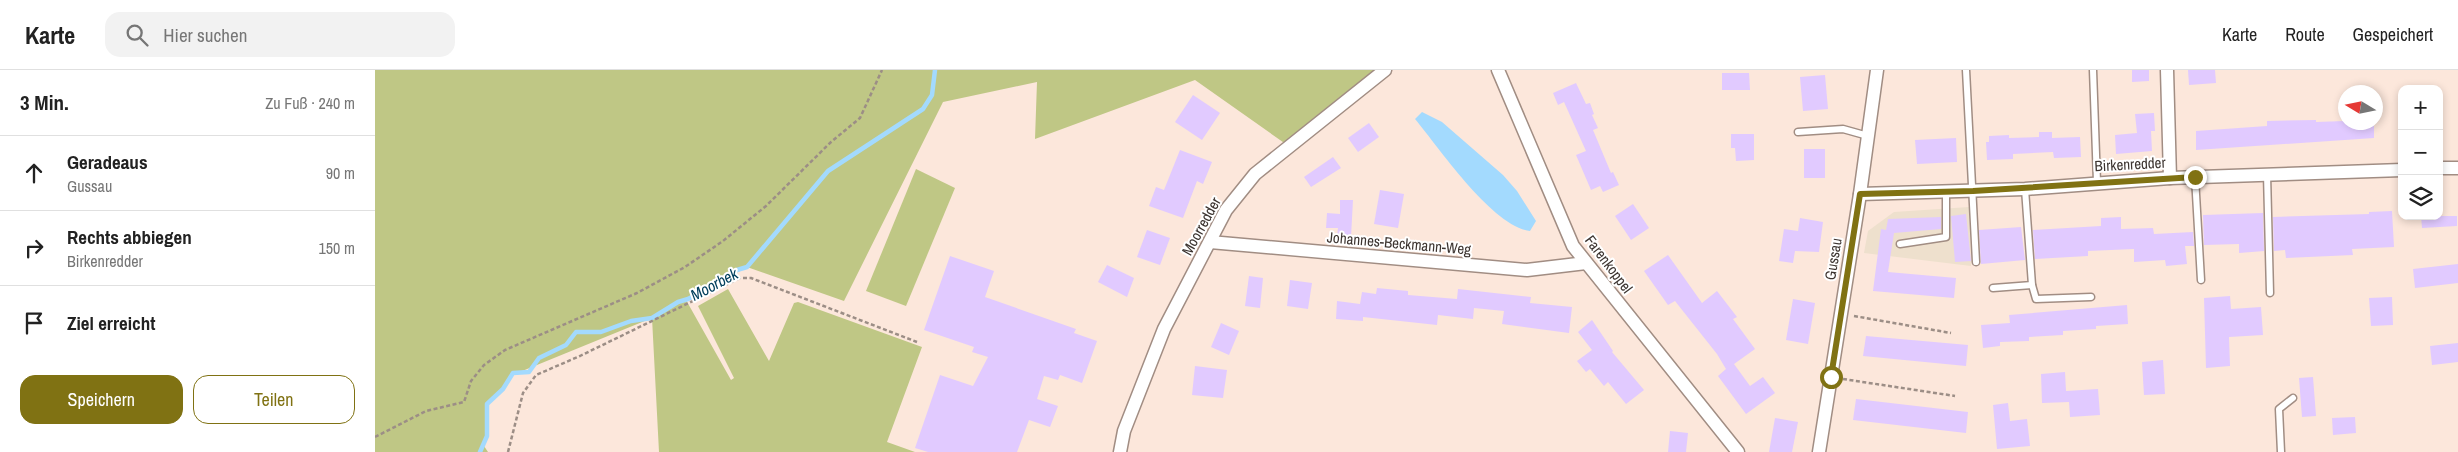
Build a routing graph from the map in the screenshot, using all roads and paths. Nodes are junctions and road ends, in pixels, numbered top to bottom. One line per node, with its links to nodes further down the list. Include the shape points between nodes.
1 (882, 70): 36 (path, via 860,118 766,206 723,241 685,267 637,293 505,350 483,365 471,381 464,402 425,411)
2 (1385, 70): 21 (street, Moorredder, via 1255,174 1226,210)
3 (1498, 70): 24 (street, Farenkoppel, via 1573,246)
4 (1877, 70): 9 (street, Gussau)
5 (1966, 70): 18 (lane)
6 (2093, 70): 16 (lane)
7 (2167, 70): 15 (street)
8 (1798, 132): 9 (lane, via 1843,129)
9 (1868, 136): 20 (street, Gussau)
10 (2443, 168): 11 (street)
11 (2458, 168)
12 (2398, 170): 13 (street, Birkenredder)
13 (2267, 174): 14 (street, Birkenredder); 28 (lane)
14 (2195, 177): 15 (street, Birkenredder); 25 (lane)
15 (2170, 178): 16 (street, Birkenredder)
16 (2097, 182): 17 (street, Birkenredder)
17 (2025, 188): 18 (street, Birkenredder); 26 (lane)
18 (1973, 191): 19 (street, Birkenredder); 23 (lane)
19 (1946, 192): 20 (street, Birkenredder); 22 (lane, via 1946,238)
20 (1860, 194): 30 (street, Gussau)
21 (1210, 242): 24 (street, Johannes-Beckmann-Weg, via 1527,270); 38 (street, Moorredder, via 1164,329 1124,431)
22 (1900, 244)
23 (1976, 262)
24 (1586, 264): 39 (street, Farenkoppel)
25 (2201, 280)
26 (2031, 285): 27 (lane); 29 (lane, via 2037,299)
27 (1993, 288)
28 (2270, 293)
29 (2091, 297)
30 (1841, 314): 31 (path); 33 (street, Gussau)
31 (1951, 333)
32 (917, 342): 37 (path, via 751,278 740,278 535,375 523,393)
33 (1831, 377): 34 (path); 40 (street, Gussau)
34 (1955, 396)
35 (2293, 398): 41 (lane, via 2279,409)
36 (375, 437)
37 (508, 452)
38 (1121, 452)
39 (1738, 452)
40 (1819, 452)
41 (2281, 452)

